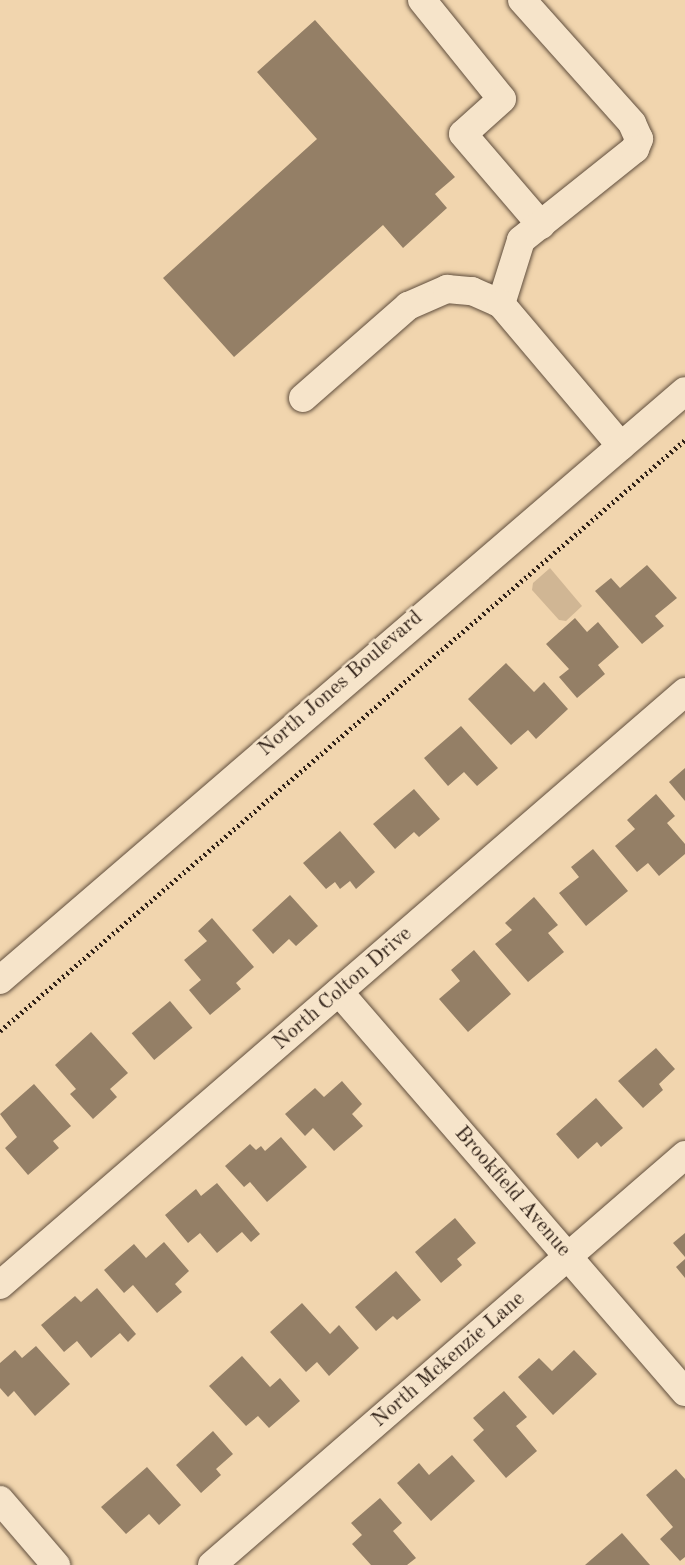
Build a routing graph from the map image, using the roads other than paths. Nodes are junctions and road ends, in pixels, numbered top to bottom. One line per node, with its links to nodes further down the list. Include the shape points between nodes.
1 (422, 0): 3 (street, via 502,99 463,134)
2 (522, 0): 3 (street, via 632,123 639,139 635,149)
3 (541, 225): 4 (street, via 521,240)
4 (501, 303): 6 (street, via 472,291 447,289 408,306); 7 (street)
5 (685, 391): 7 (street, North Jones Boulevard)
6 (303, 398)
7 (621, 446): 9 (street, North Jones Boulevard)
8 (685, 692): 10 (street, North Colton Drive)
9 (0, 980)
10 (338, 992): 12 (street, Brookfield Avenue); 13 (street, North Colton Drive)
11 (685, 1155): 12 (street, North Mckenzie Lane)
12 (568, 1257): 14 (street, Brookfield Avenue); 17 (street, North Mckenzie Lane)
13 (0, 1285)
14 (685, 1392)
15 (0, 1500): 16 (street)
16 (56, 1565)
17 (212, 1565)

